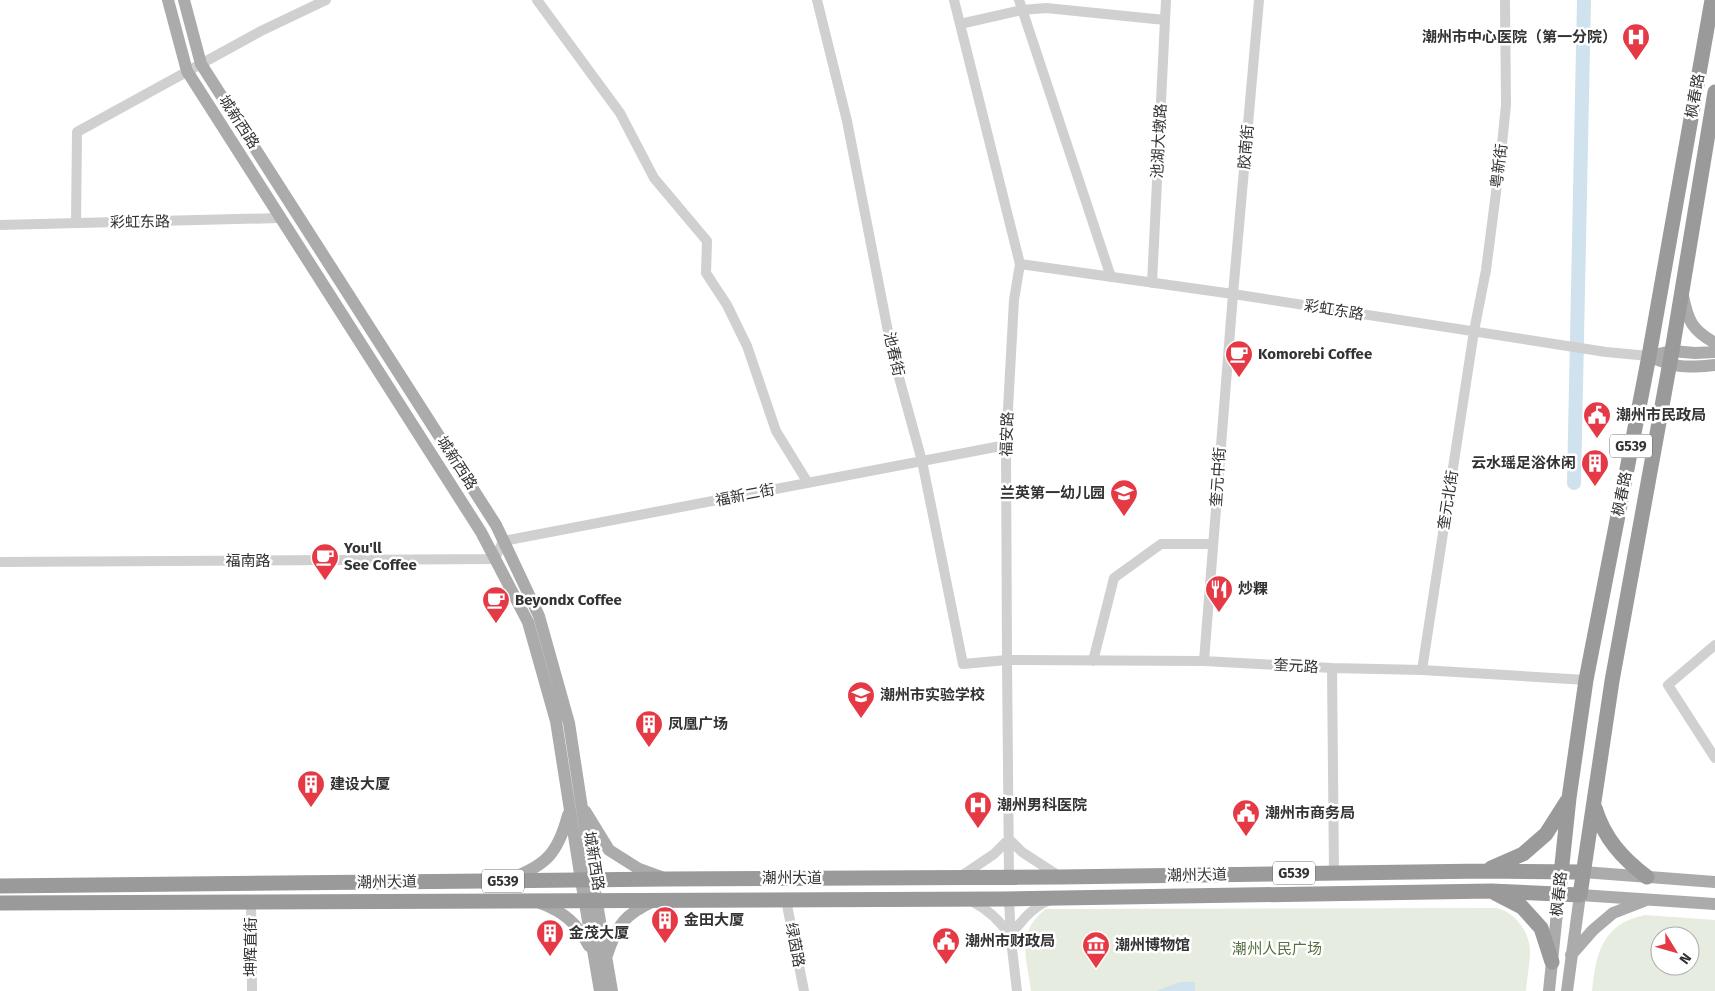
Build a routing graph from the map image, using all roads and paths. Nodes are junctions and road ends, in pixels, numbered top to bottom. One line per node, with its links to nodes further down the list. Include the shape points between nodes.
1 (168, 0): 16 (main road, 城新西路)
2 (184, 0): 15 (main road, 城新西路)
3 (326, 0): 15 (street)
4 (537, 0): 34 (street, via 620,114 654,178 707,241 706,274 727,305 747,346 776,431)
5 (817, 0): 33 (street, 池春街, via 847,121 892,352)
6 (954, 0): 14 (street, 福安路)
7 (1019, 0): 12 (street)
8 (1166, 0): 13 (street, 池湖大墩路)
9 (1259, 0): 25 (street, 胶南街)
10 (1505, 0): 26 (street, 粤新街, via 1506,105 1486,270)
11 (1712, 0): 29 (highway, 枫春路 / G539)
12 (1022, 10): 13 (street, via 1046,8); 14 (street); 22 (street)
13 (1164, 20): 23 (street, 池湖大墩路)
14 (960, 24): 21 (street, 福安路)
15 (201, 64): 16 (street); 35 (main road, 城新西路, via 496,525)
16 (187, 71): 18 (main road, 城新西路); 19 (street, via 77,132)
17 (1715, 92): 24 (highway, 枫春路 / G539)
18 (281, 218): 19 (street, 彩虹东路); 37 (main road, 城新西路, via 476,524)
19 (76, 223): 20 (street, 彩虹东路)
20 (0, 225)
21 (1020, 264): 22 (street, 彩虹东路); 32 (street, 福安路, via 1014,300)
22 (1111, 276): 23 (street, 彩虹东路)
23 (1152, 283): 25 (street, 彩虹东路)
24 (1682, 289): 27 (main road, via 1687,316 1701,335); 30 (highway, 枫春路 / G539)
25 (1233, 294): 26 (street, 彩虹东路); 36 (street, 奎元中街)
26 (1474, 331): 29 (street, 彩虹东路); 44 (street, 奎元北街)
27 (1715, 343)
28 (1715, 352): 30 (main road)
29 (1649, 356): 30 (main road); 45 (highway, 枫春路 / G539)
30 (1671, 358): 31 (main road, via 1692,367); 48 (highway, 枫春路 / G539, via 1614,671)
31 (1715, 365)
32 (1006, 445): 33 (street, 福新二街); 40 (street, 福安路)
33 (922, 461): 34 (street, 福新二街); 40 (street, 池春街, via 963,664)
34 (808, 483): 35 (street, 福新二街)
35 (503, 541): 37 (street); 49 (main road, 城新西路, via 539,616 569,723)
36 (1213, 544): 41 (street, via 1161,544 1114,578); 42 (street, 奎元中街)
37 (495, 559): 38 (street, 福南路); 49 (main road, 城新西路, via 528,622)
38 (0, 562)
39 (1715, 645): 46 (street, via 1668,686)
40 (1007, 660): 41 (street, 奎元路); 50 (street, 福安路)
41 (1093, 660): 42 (street, 奎元路)
42 (1204, 661): 43 (street, 奎元路)
43 (1332, 668): 44 (street, 奎元路); 54 (street)
44 (1422, 670): 45 (street, 奎元路)
45 (1586, 680): 47 (highway, 枫春路 / G539)
46 (1715, 758)
47 (1569, 798): 51 (highway, via 1546,834 1523,854); 52 (highway, 枫春路 / G539)
48 (1594, 803): 53 (highway, 枫春路 / G539); 58 (highway, via 1610,842)
49 (576, 808): 59 (main road, via 609,850 639,869); 60 (main road, 城新西路); 61 (main road, via 553,851 540,866)
50 (1009, 839): 55 (street, via 1026,855); 56 (street, via 994,854); 57 (street, 福安路)
51 (1486, 871): 52 (highway, 潮州大道 / G539); 54 (highway, 潮州大道 / G539)
52 (1561, 871): 53 (highway, 潮州大道 / G539); 65 (highway, 枫春路 / G539)
53 (1583, 872): 58 (main road); 66 (highway, 枫春路 / G539)
54 (1334, 873): 55 (highway, 潮州大道 / G539)
55 (1060, 877): 57 (highway, 潮州大道 / G539)
56 (959, 878): 57 (highway, 潮州大道 / G539); 59 (highway, 潮州大道 / G539)
57 (1009, 878)
58 (1647, 878): 62 (main road)
59 (666, 879): 60 (highway, 潮州大道 / G539)
60 (587, 880): 61 (highway, 潮州大道 / G539); 69 (main road, 城新西路)
61 (502, 881): 63 (highway, 潮州大道 / G539)
62 (1715, 882)
63 (0, 886)
64 (1491, 891): 65 (highway, 潮州大道 / G539); 67 (highway, 潮州大道 / G539); 81 (highway, via 1522,907 1541,928)
65 (1559, 893): 66 (highway, 潮州大道 / G539); 81 (main road, 枫春路)
66 (1580, 895): 72 (main road); 79 (main road, 枫春路)
67 (1055, 898): 75 (highway, 潮州大道 / G539); 78 (street, via 1039,904)
68 (969, 899): 71 (highway, 潮州大道 / G539); 75 (highway, 潮州大道 / G539); 78 (street, via 990,912)
69 (590, 900): 70 (highway, 潮州大道 / G539); 73 (highway, 潮州大道 / G539); 80 (main road, 城新西路)
70 (656, 900): 71 (highway, 潮州大道 / G539); 80 (main road, via 624,920)
71 (786, 900): 85 (street, 绿茵路)
72 (1647, 900): 76 (main road); 79 (main road, via 1613,913)
73 (535, 901): 74 (highway, 潮州大道 / G539); 80 (main road, via 556,909 570,920)
74 (251, 902): 77 (highway, 潮州大道 / G539); 82 (street, 坤辉直街)
75 (1009, 903): 78 (street)
76 (1715, 904)
77 (4, 905)
78 (1010, 936): 86 (street)
79 (1571, 955): 88 (main road, 枫春路)
80 (600, 957): 83 (main road, 城新西路); 84 (main road, 城新西路)
81 (1552, 962): 87 (main road, 枫春路)
82 (252, 991)
83 (600, 991)
84 (612, 991)
85 (804, 991)
86 (1017, 991)
87 (1549, 991)
88 (1567, 991)

